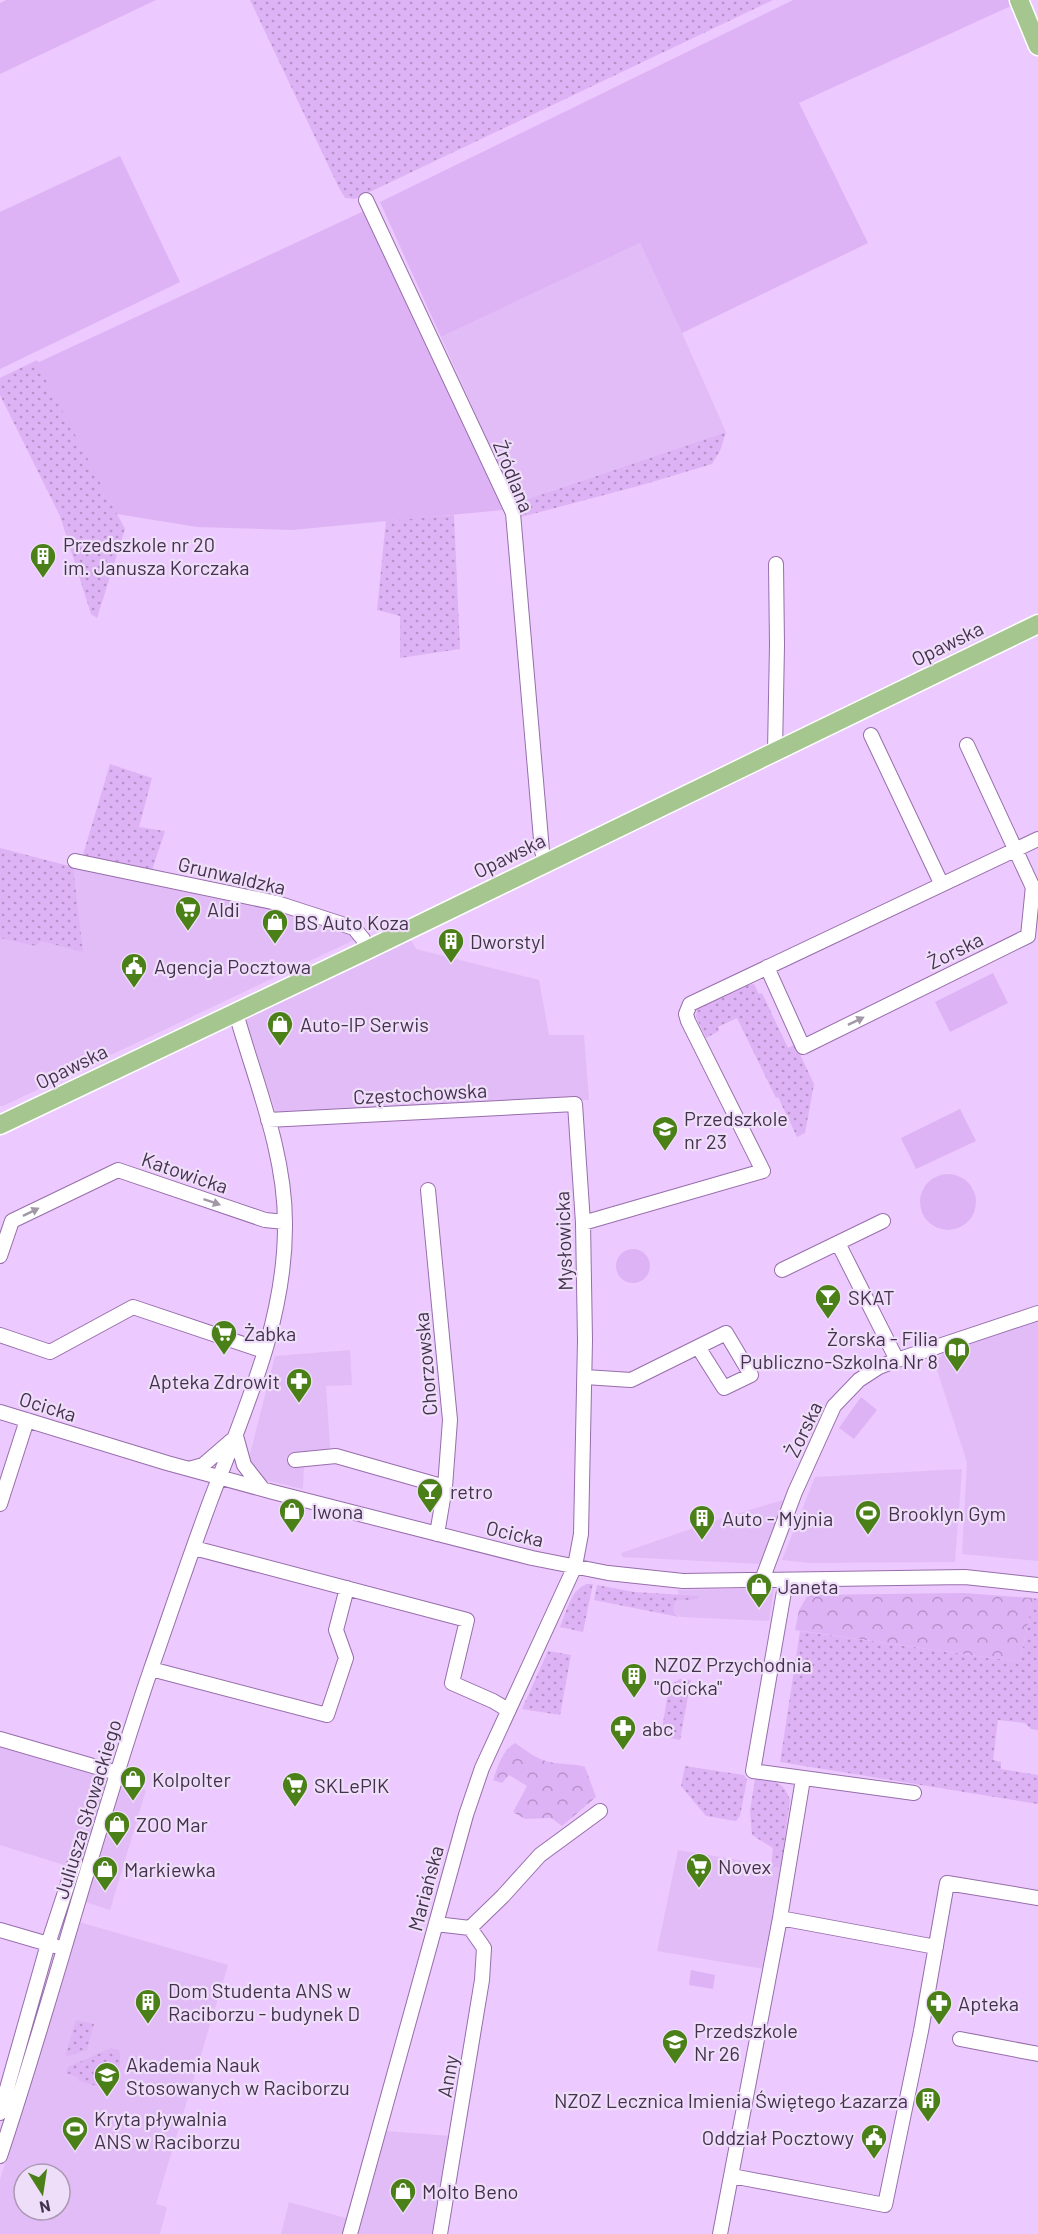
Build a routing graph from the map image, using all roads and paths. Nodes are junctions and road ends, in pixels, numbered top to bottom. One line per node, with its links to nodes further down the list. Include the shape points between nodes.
1 (1019, 0): 2 (main road)
2 (1038, 46)
3 (366, 201): 12 (street, Źródlana, via 513,513)
4 (776, 564): 8 (street)
5 (1038, 624): 8 (main road, Opawska)
6 (871, 735): 13 (street)
7 (967, 745): 10 (street, Żorska)
8 (775, 751): 12 (main road, Opawska)
9 (1038, 838): 10 (street)
10 (1016, 849): 13 (street); 14 (street, Żorska)
11 (75, 861): 15 (street, Grunwaldzka, via 277,903 354,928)
12 (546, 862): 15 (main road, Opawska)
13 (941, 884): 16 (street)
14 (1035, 892): 16 (street, Żorska, one-way to 14, via 803,1047 1028,936)
15 (367, 950): 17 (main road, Opawska)
16 (767, 967): 24 (street, via 693,1001 686,1014 763,1171)
17 (236, 1013): 19 (street); 20 (main road, Opawska)
18 (575, 1104): 19 (street, Częstochowska); 24 (street, Mysłowicka)
19 (268, 1120): 23 (street)
20 (0, 1125)
21 (428, 1190): 41 (street, Chorzowska, via 450,1420)
22 (883, 1221): 25 (street)
23 (285, 1222): 26 (street, Katowicka, one-way to 23, via 12,1221 118,1170 265,1220); 31 (street, via 279,1301)
24 (583, 1223): 33 (street, Mysłowicka)
25 (838, 1243): 27 (street); 32 (street)
26 (0, 1256)
27 (782, 1270)
28 (1038, 1313): 32 (street, Żorska)
29 (0, 1335): 31 (street, via 50,1352 133,1307)
30 (698, 1347): 33 (street, via 631,1380)
31 (264, 1351): 36 (street)
32 (897, 1360): 46 (street, Żorska, via 859,1380 834,1406 795,1492)
33 (585, 1377): 45 (street, Mysłowicka, via 580,1534)
34 (0, 1412): 35 (street, Ocicka)
35 (27, 1420): 38 (street, Ocicka); 42 (street)
36 (236, 1436): 38 (street, via 203,1465); 39 (street); 40 (street, via 244,1465)
37 (295, 1460): 41 (street, via 336,1456)
38 (188, 1469): 39 (street, Ocicka)
39 (220, 1476): 40 (street, Ocicka); 44 (street, Juliusza Słowackiego)
40 (262, 1488): 43 (street, Ocicka)
41 (446, 1488): 43 (street, Chorzowska)
42 (0, 1504)
43 (437, 1534): 45 (street, Ocicka)
44 (194, 1548): 49 (street); 50 (street, Juliusza Słowackiego)
45 (575, 1566): 46 (street, Ocicka, via 661,1580); 51 (street, Mariańska)
46 (762, 1580): 47 (street, Ocicka)
47 (786, 1580): 48 (street, Ocicka, via 965,1577); 54 (street, via 753,1771)
48 (1038, 1585)
49 (347, 1588): 50 (street, via 336,1630 346,1658 327,1715); 51 (street, via 466,1620 452,1683)
50 (151, 1669): 53 (street, Juliusza Słowackiego)
51 (508, 1710): 60 (street, Mariańska, via 466,1815)
52 (0, 1739): 53 (street)
53 (117, 1773): 65 (street, Juliusza Słowackiego)
54 (803, 1779): 55 (street); 59 (street)
55 (914, 1793)
56 (600, 1811): 61 (street, via 540,1855)
57 (75, 1862): 63 (street)
58 (1038, 1898): 64 (street, via 947,1883)
59 (780, 1918): 64 (street); 71 (street)
60 (436, 1924): 61 (street); 72 (street, Mariańska)
61 (470, 1929): 73 (street, Anny, via 484,1948 482,1980)
62 (0, 1930): 63 (street)
63 (48, 1944): 65 (street); 68 (street)
64 (936, 1947): 71 (street, via 885,2205)
65 (64, 1949): 68 (street, Juliusza Słowackiego)
66 (960, 2040): 67 (street)
67 (1038, 2054)
68 (9, 2087): 69 (street); 70 (street, Juliusza Słowackiego)
69 (0, 2113)
70 (1, 2150)
71 (732, 2176): 74 (street)
72 (350, 2234)
73 (440, 2234)
74 (720, 2234)

